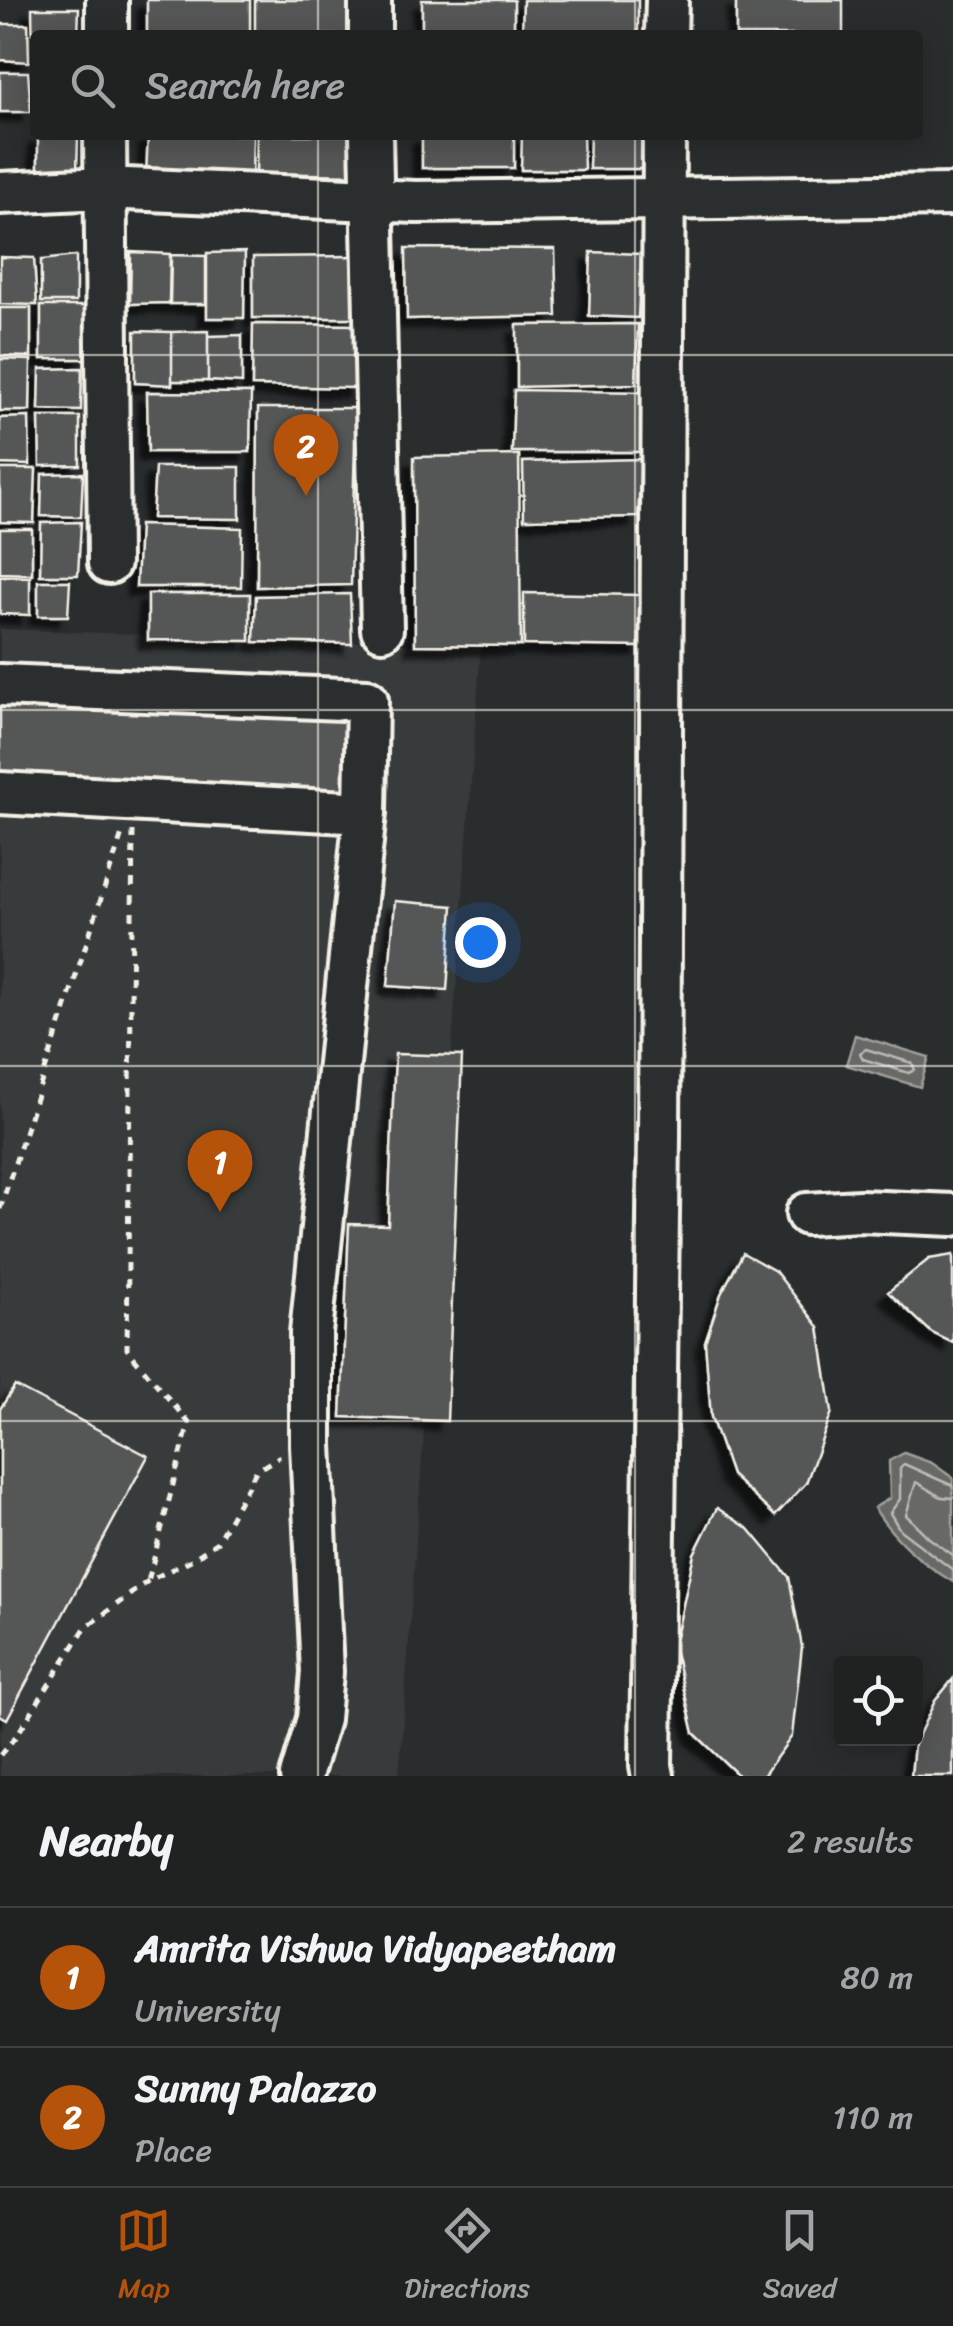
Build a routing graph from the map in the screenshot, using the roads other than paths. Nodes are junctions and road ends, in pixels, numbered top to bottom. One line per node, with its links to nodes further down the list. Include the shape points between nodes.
1 (107, 0): 4 (street)
2 (370, 0): 5 (street)
3 (667, 0): 6 (street)
4 (106, 30)
5 (370, 30)
6 (666, 30)
7 (105, 140): 10 (street)
8 (371, 140): 14 (street)
9 (664, 140): 13 (street)
10 (104, 188): 11 (street); 14 (street); 15 (street)
11 (0, 193)
12 (953, 195): 13 (street)
13 (662, 199): 14 (street); 23 (street)
14 (372, 200): 16 (street)
15 (109, 563)
16 (382, 630)
17 (0, 685): 19 (street, via 367,700)
18 (0, 793): 19 (street)
19 (365, 813): 22 (street, via 311,1332 322,1672 318,1718)
20 (807, 1214): 21 (street)
21 (953, 1215)
22 (301, 1776)
23 (654, 1776)

